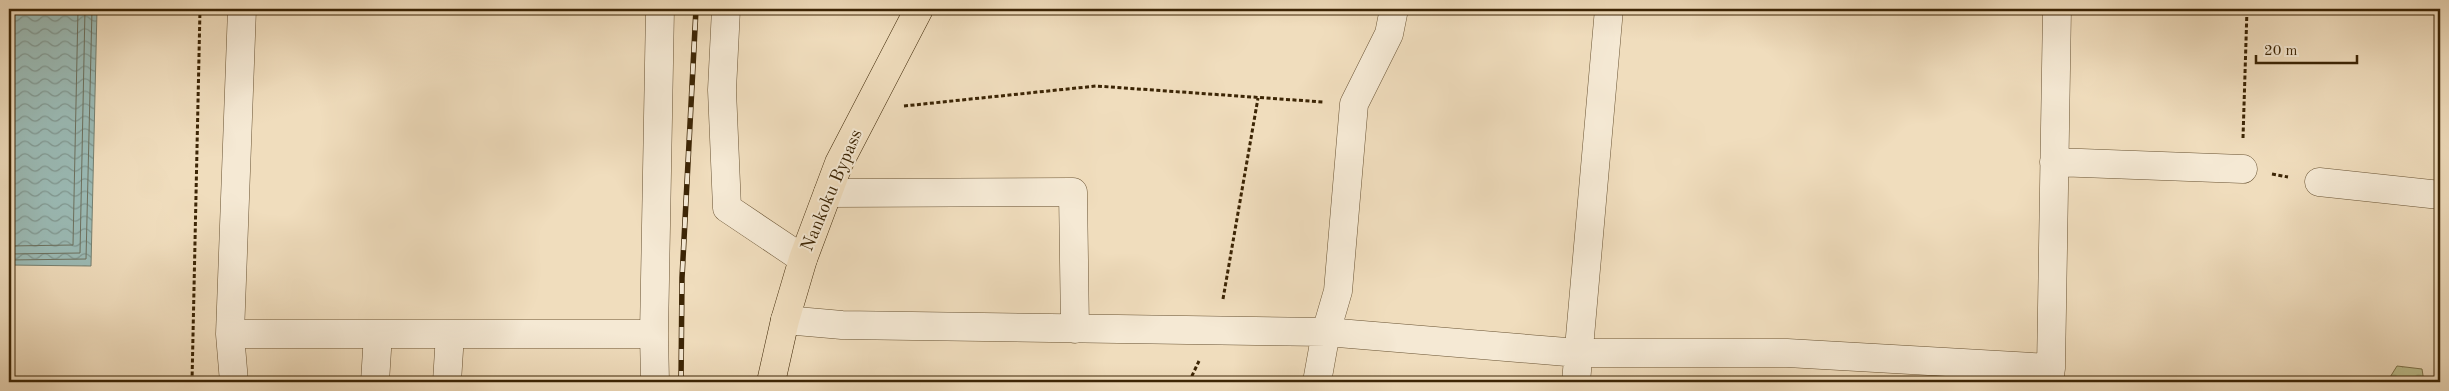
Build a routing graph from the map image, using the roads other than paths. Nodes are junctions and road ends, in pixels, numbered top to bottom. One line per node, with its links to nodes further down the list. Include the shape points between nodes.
1 (242, 9): 17 (street)
2 (660, 9): 20 (street)
3 (726, 9): 13 (street, via 722,90 727,208)
4 (919, 9): 11 (highway, Nankoku Bypass, via 839,163)
5 (1394, 9): 16 (street, via 1389,34 1354,104 1338,291)
6 (1608, 9): 21 (street)
7 (2057, 9): 8 (street)
8 (2054, 162): 9 (street); 22 (street)
9 (2243, 169)
10 (2319, 182): 12 (street)
11 (828, 192): 13 (highway, Nankoku Bypass); 15 (street, via 1073,192)
12 (2440, 195)
13 (803, 259): 14 (highway, Nankoku Bypass)
14 (785, 320): 15 (street, via 842,325); 27 (highway, Nankoku Bypass)
15 (1075, 328): 16 (street)
16 (1326, 332): 21 (street); 28 (street)
17 (230, 334): 18 (street); 23 (street)
18 (378, 334): 19 (street); 24 (street)
19 (450, 334): 20 (street); 25 (street)
20 (654, 334): 26 (street)
21 (1578, 353): 22 (street, via 1787,353); 29 (street)
22 (2050, 375)
23 (234, 382)
24 (375, 382)
25 (447, 382)
26 (655, 382)
27 (771, 382)
28 (1316, 382)
29 (1576, 382)

